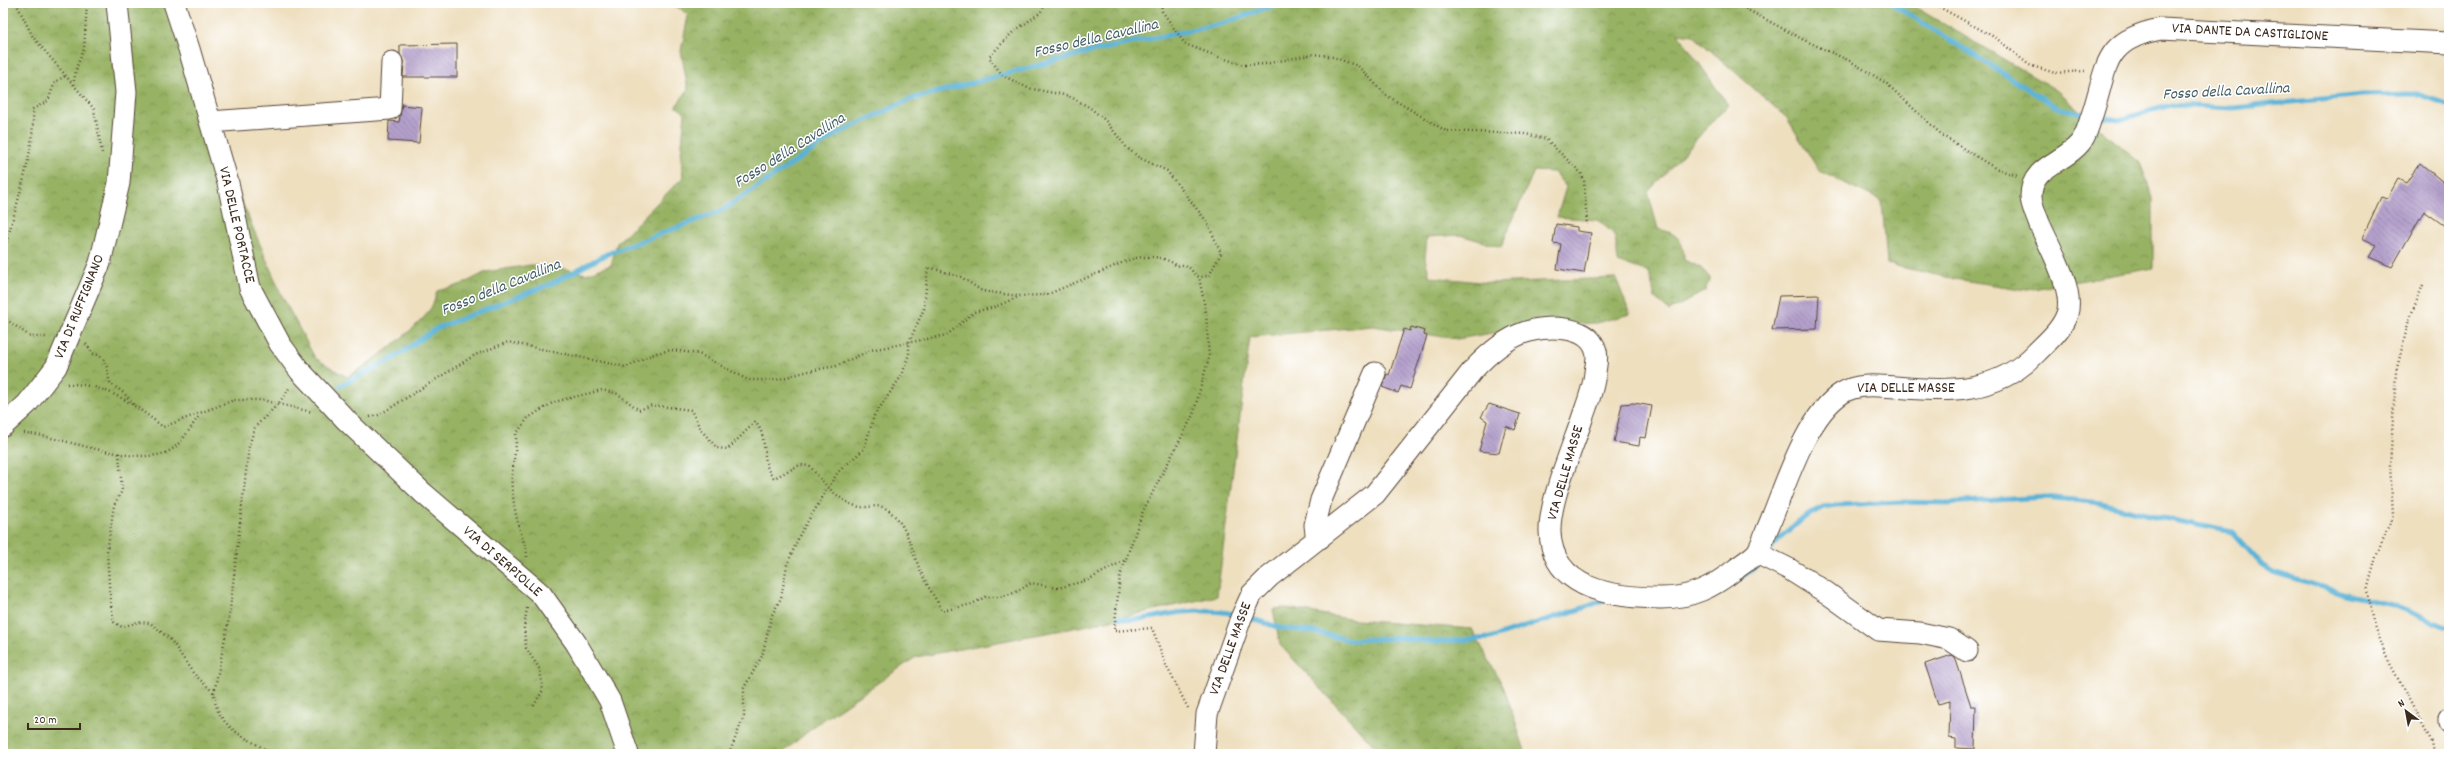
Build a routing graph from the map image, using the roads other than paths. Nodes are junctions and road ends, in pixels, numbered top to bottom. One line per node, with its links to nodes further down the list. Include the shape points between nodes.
1 (117, 3): 9 (street, VIA DI RUFFIGNANO, via 126,92 119,184 100,263 68,342 49,376 27,404)
2 (174, 3): 5 (street, VIA DELLE PORTACCE)
3 (2449, 43): 6 (street, VIA DANTE DA CASTIGLIONE, via 2162,28 2136,36 2123,42 2112,55 2084,136 2075,148)
4 (392, 62): 5 (street, via 390,109)
5 (210, 122): 8 (street, VIA DELLE PORTACCE, via 228,183 250,288 280,344 300,371)
6 (2032, 182): 11 (street, VIA DELLE MASSE, via 2030,199 2067,287 2068,312 2058,330 2030,360 1998,380 1945,391 1856,386 1840,394 1820,414 1805,440)
7 (1375, 373): 10 (street, via 1320,500 1315,525 1316,534)
8 (347, 421): 15 (street, VIA DI SERPIOLLE, via 423,493 541,594 576,643 610,701)
9 (12, 429)
10 (1320, 538): 11 (street, VIA DELLE MASSE, via 1375,494 1434,416 1489,353 1523,333 1546,329 1572,330 1585,334 1596,351 1595,378 1554,507 1550,530 1554,554 1564,571 1584,586 1617,595 1679,598 1701,593); 16 (street, VIA DELLE MASSE, via 1269,577 1252,594 1207,714)
11 (1757, 553): 12 (street, via 1821,589 1878,630 1920,633 1949,639)
12 (1967, 651)
13 (2449, 718): 14 (street)
14 (2449, 723)
15 (628, 754)
16 (1204, 754)

